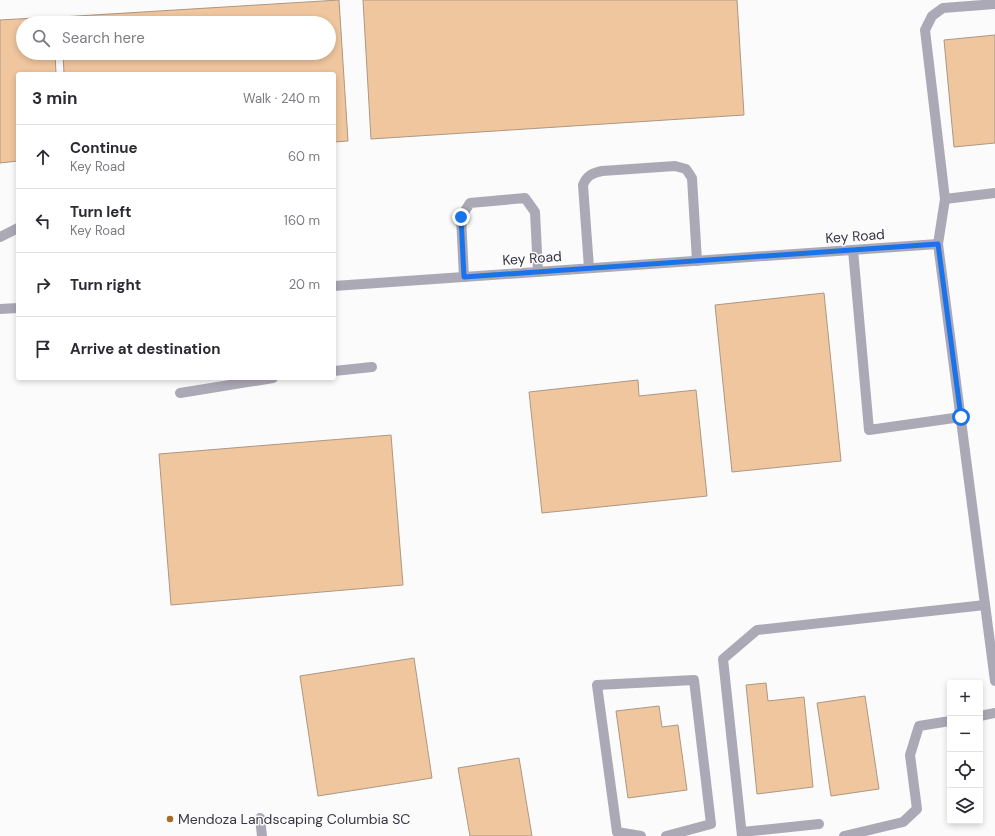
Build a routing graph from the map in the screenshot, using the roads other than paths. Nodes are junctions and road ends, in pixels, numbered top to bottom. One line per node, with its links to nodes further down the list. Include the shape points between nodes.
1 (995, 4): 3 (street, via 943,8 932,16 924,30)
2 (995, 192): 3 (street)
3 (945, 199): 6 (street)
4 (16, 229): 5 (street)
5 (0, 237)
6 (938, 244): 7 (street, Key Road); 19 (street)
7 (853, 250): 8 (street, Key Road); 19 (street, via 869,430)
8 (697, 261): 9 (street, Key Road); 9 (street, via 692,178 686,169 675,166 602,171 586,178 583,185)
9 (589, 268): 10 (street, Key Road)
10 (538, 272): 11 (street, Key Road); 11 (street, via 535,212 525,198 470,203 461,217)
11 (464, 277): 12 (street, Key Road)
12 (336, 286)
13 (16, 308): 14 (street)
14 (0, 309)
15 (372, 367): 16 (street)
16 (336, 371)
17 (261, 380): 18 (street)
18 (180, 393)
19 (961, 417): 20 (street)
20 (985, 605): 21 (street); 27 (street, via 757,630 723,659)
21 (995, 681)
22 (995, 713): 23 (street)
23 (983, 715)
24 (947, 721): 31 (street, via 918,726 910,755 917,809 903,822)
25 (260, 818): 28 (street)
26 (818, 824): 27 (street)
27 (742, 834)
28 (262, 836)
29 (641, 836): 30 (street, via 617,832 597,684 694,680 711,824)
30 (666, 836)
31 (844, 836)

